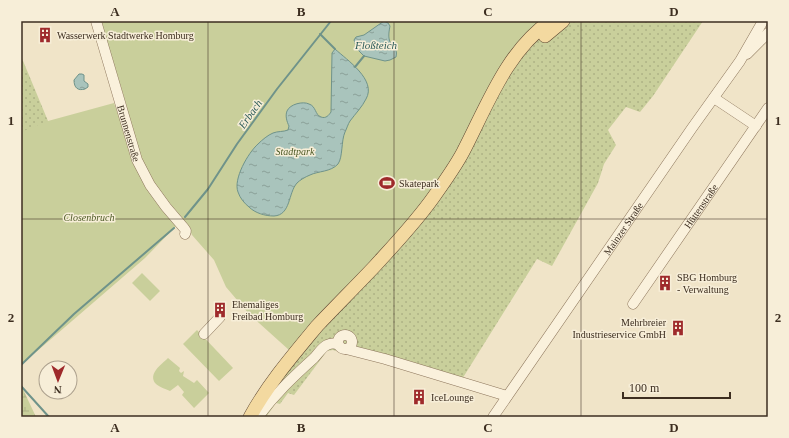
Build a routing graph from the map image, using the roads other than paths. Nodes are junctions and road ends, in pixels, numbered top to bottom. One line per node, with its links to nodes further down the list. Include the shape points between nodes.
1 (96, 21): 13 (street, Brunnenstraße, via 137,160 150,185)
2 (550, 21): 12 (main road, via 530,38 509,64)
3 (563, 21): 12 (main road, via 537,44 511,76)
4 (752, 21): 7 (street, Mainzer Straße)
5 (763, 21): 7 (street, Mainzer Straße)
6 (768, 33): 8 (street, Mainzer Straße)
7 (751, 41): 8 (street, Mainzer Straße)
8 (740, 61): 9 (street, Mainzer Straße)
9 (714, 98): 11 (street); 19 (street, Mainzer Straße)
10 (768, 108): 11 (street, Hüttenstraße)
11 (756, 126): 14 (street, Hüttenstraße)
12 (464, 150): 20 (main road, via 435,196 406,233 317,326 260,399)
13 (186, 234)
14 (633, 304)
15 (220, 317): 16 (street)
16 (204, 334)
17 (342, 347): 18 (street); 18 (street, via 338,340 348,335 358,347); 21 (street, via 336,344 325,346 288,381)
18 (385, 359): 19 (street)
19 (507, 396): 22 (street, Mainzer Straße)
20 (250, 417)
21 (258, 417)
22 (493, 417)

